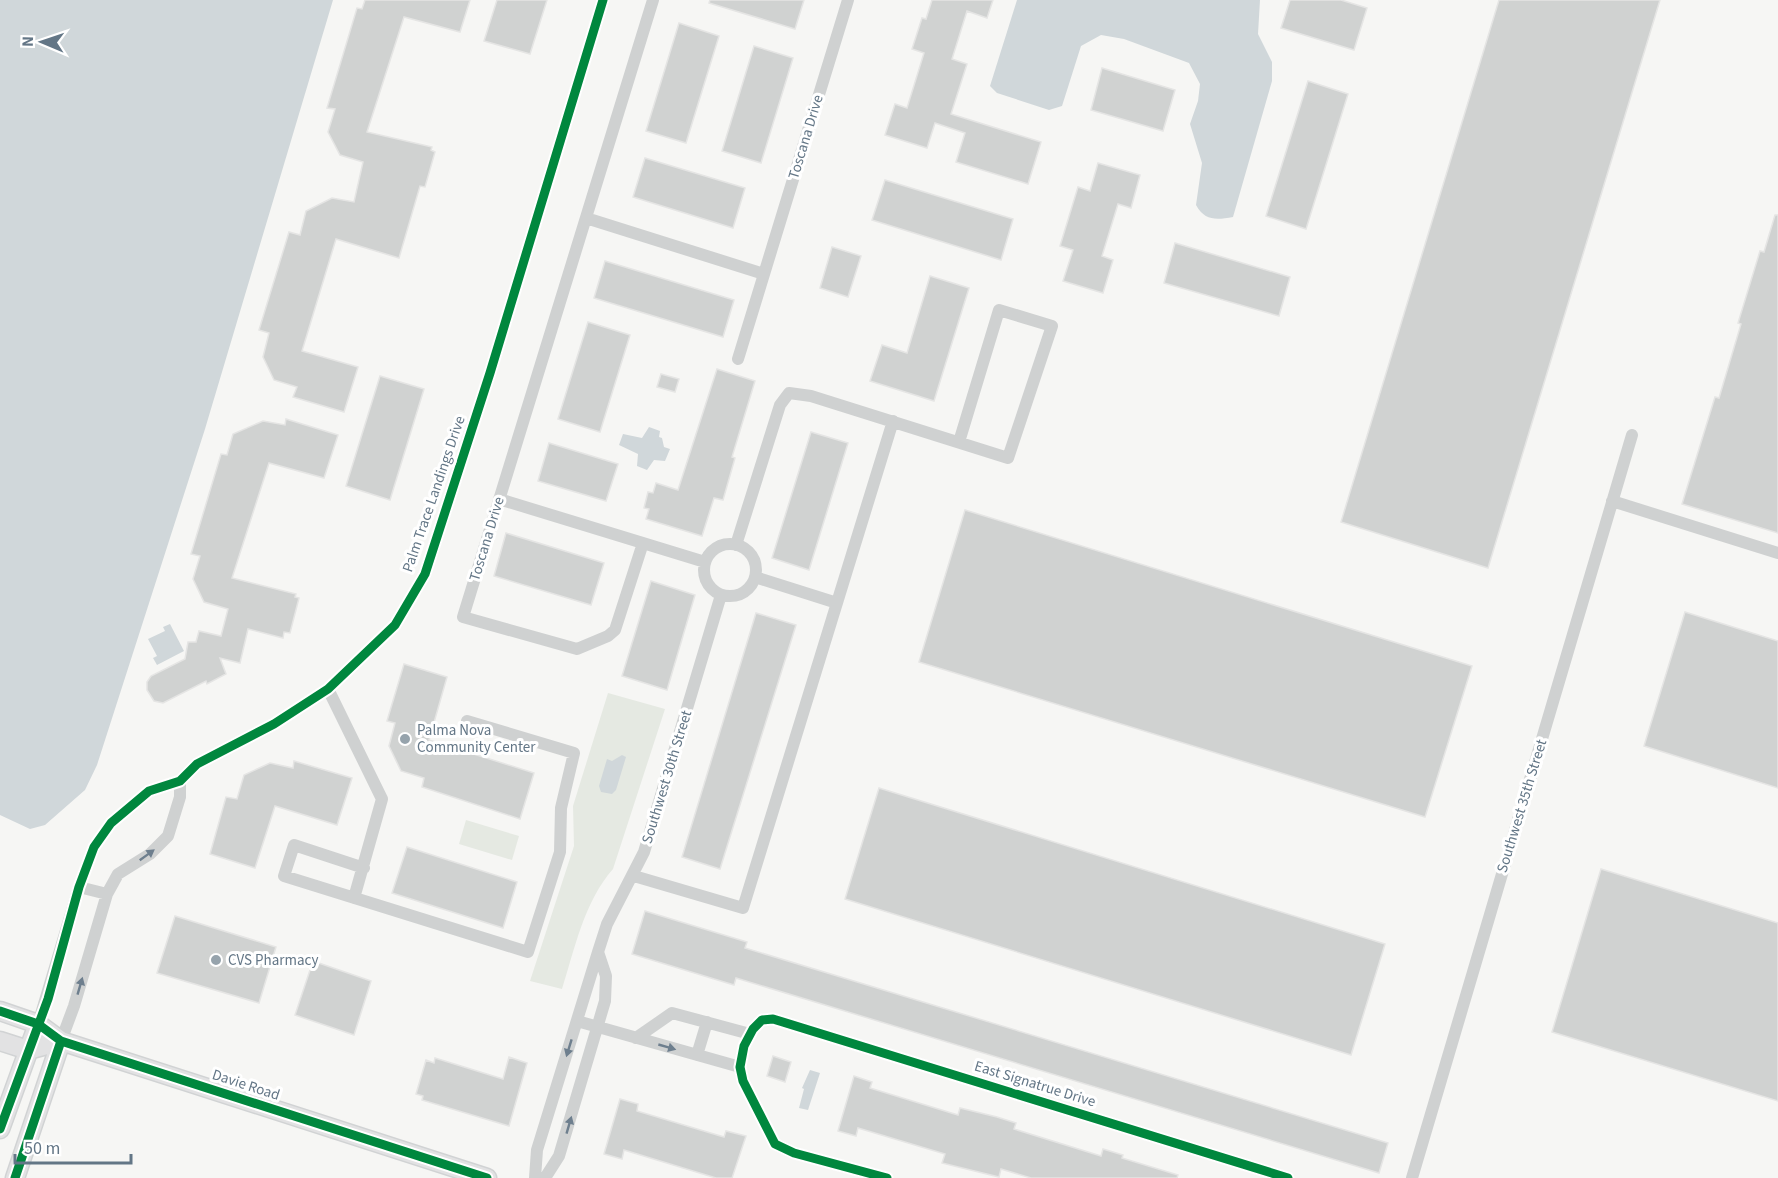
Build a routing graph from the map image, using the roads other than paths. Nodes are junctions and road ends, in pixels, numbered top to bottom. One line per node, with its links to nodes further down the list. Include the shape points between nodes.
1 (603, 0): 19 (street, Palm Trace Landings Drive, via 425,574 394,625)
2 (653, 0): 4 (street, Toscana Drive)
3 (848, 0): 5 (street, Toscana Drive)
4 (586, 218): 5 (street); 10 (street, Toscana Drive)
5 (764, 274): 6 (street, Toscana Drive)
6 (738, 359)
7 (893, 421): 9 (street); 13 (street, via 789,393 780,405); 18 (street)
8 (1632, 435): 11 (street, Southwest 35th Street)
9 (959, 442): 9 (street, via 1008,458 1052,326 999,310)
10 (499, 499): 12 (street); 12 (street, Toscana Drive, via 463,617 563,647 586,647 615,630)
11 (1612, 501): 14 (street); 47 (street, Southwest 35th Street)
12 (643, 543): 15 (street)
13 (736, 545): 15 (street, via 717,547); 16 (street, via 755,561)
14 (1778, 553)
15 (705, 562): 17 (street, via 706,582)
16 (755, 577): 17 (street, via 745,592); 18 (street)
17 (721, 595): 23 (street, Southwest 30th Street)
18 (837, 603): 23 (street, via 743,908)
19 (328, 689): 21 (street, Palm Trace Landings Drive, via 274,724 197,764); 22 (street, via 382,799)
20 (467, 721): 26 (street, via 574,753 561,808 560,852 528,952)
21 (180, 781): 24 (street, Palm Trace Landings Drive, via 149,791 111,823 94,847); 25 (street, one-way to 21, via 118,873 150,854 168,836 180,797)
22 (364, 868): 26 (street); 26 (street, via 294,845 284,876)
23 (634, 876): 27 (street, Southwest 30th Street, via 607,924)
24 (79, 886): 25 (street); 31 (street, Palm Trace Landings Drive)
25 (107, 894): 36 (street, one-way to 25)
26 (354, 898)
27 (598, 952): 29 (street, Southwest 30th Street); 32 (street, via 607,987)
28 (0, 1011): 31 (main road, Davie Road)
29 (577, 1021): 32 (street); 43 (street, Southwest 30th Street, one-way to 43, via 537,1150)
30 (707, 1022): 33 (street); 34 (street, via 672,1013); 38 (street)
31 (38, 1024): 36 (main road, Davie Road); 37 (main road)
32 (597, 1027): 34 (street); 44 (street, one-way to 32, via 559,1156)
33 (750, 1034): 39 (street); 46 (street, East Signatrue Drive, via 762,1020 772,1019)
34 (636, 1038): 38 (street, one-way to 38)
35 (0, 1041): 37 (main road)
36 (61, 1041): 37 (main road); 41 (main road); 42 (main road, Davie Road)
37 (28, 1050): 40 (main road)
38 (697, 1055): 39 (street)
39 (740, 1067): 45 (street, via 743,1081 780,1148)
40 (0, 1129)
41 (15, 1178)
42 (487, 1178)
43 (536, 1178)
44 (545, 1178)
45 (887, 1178)
46 (1288, 1178)
47 (1412, 1178)

